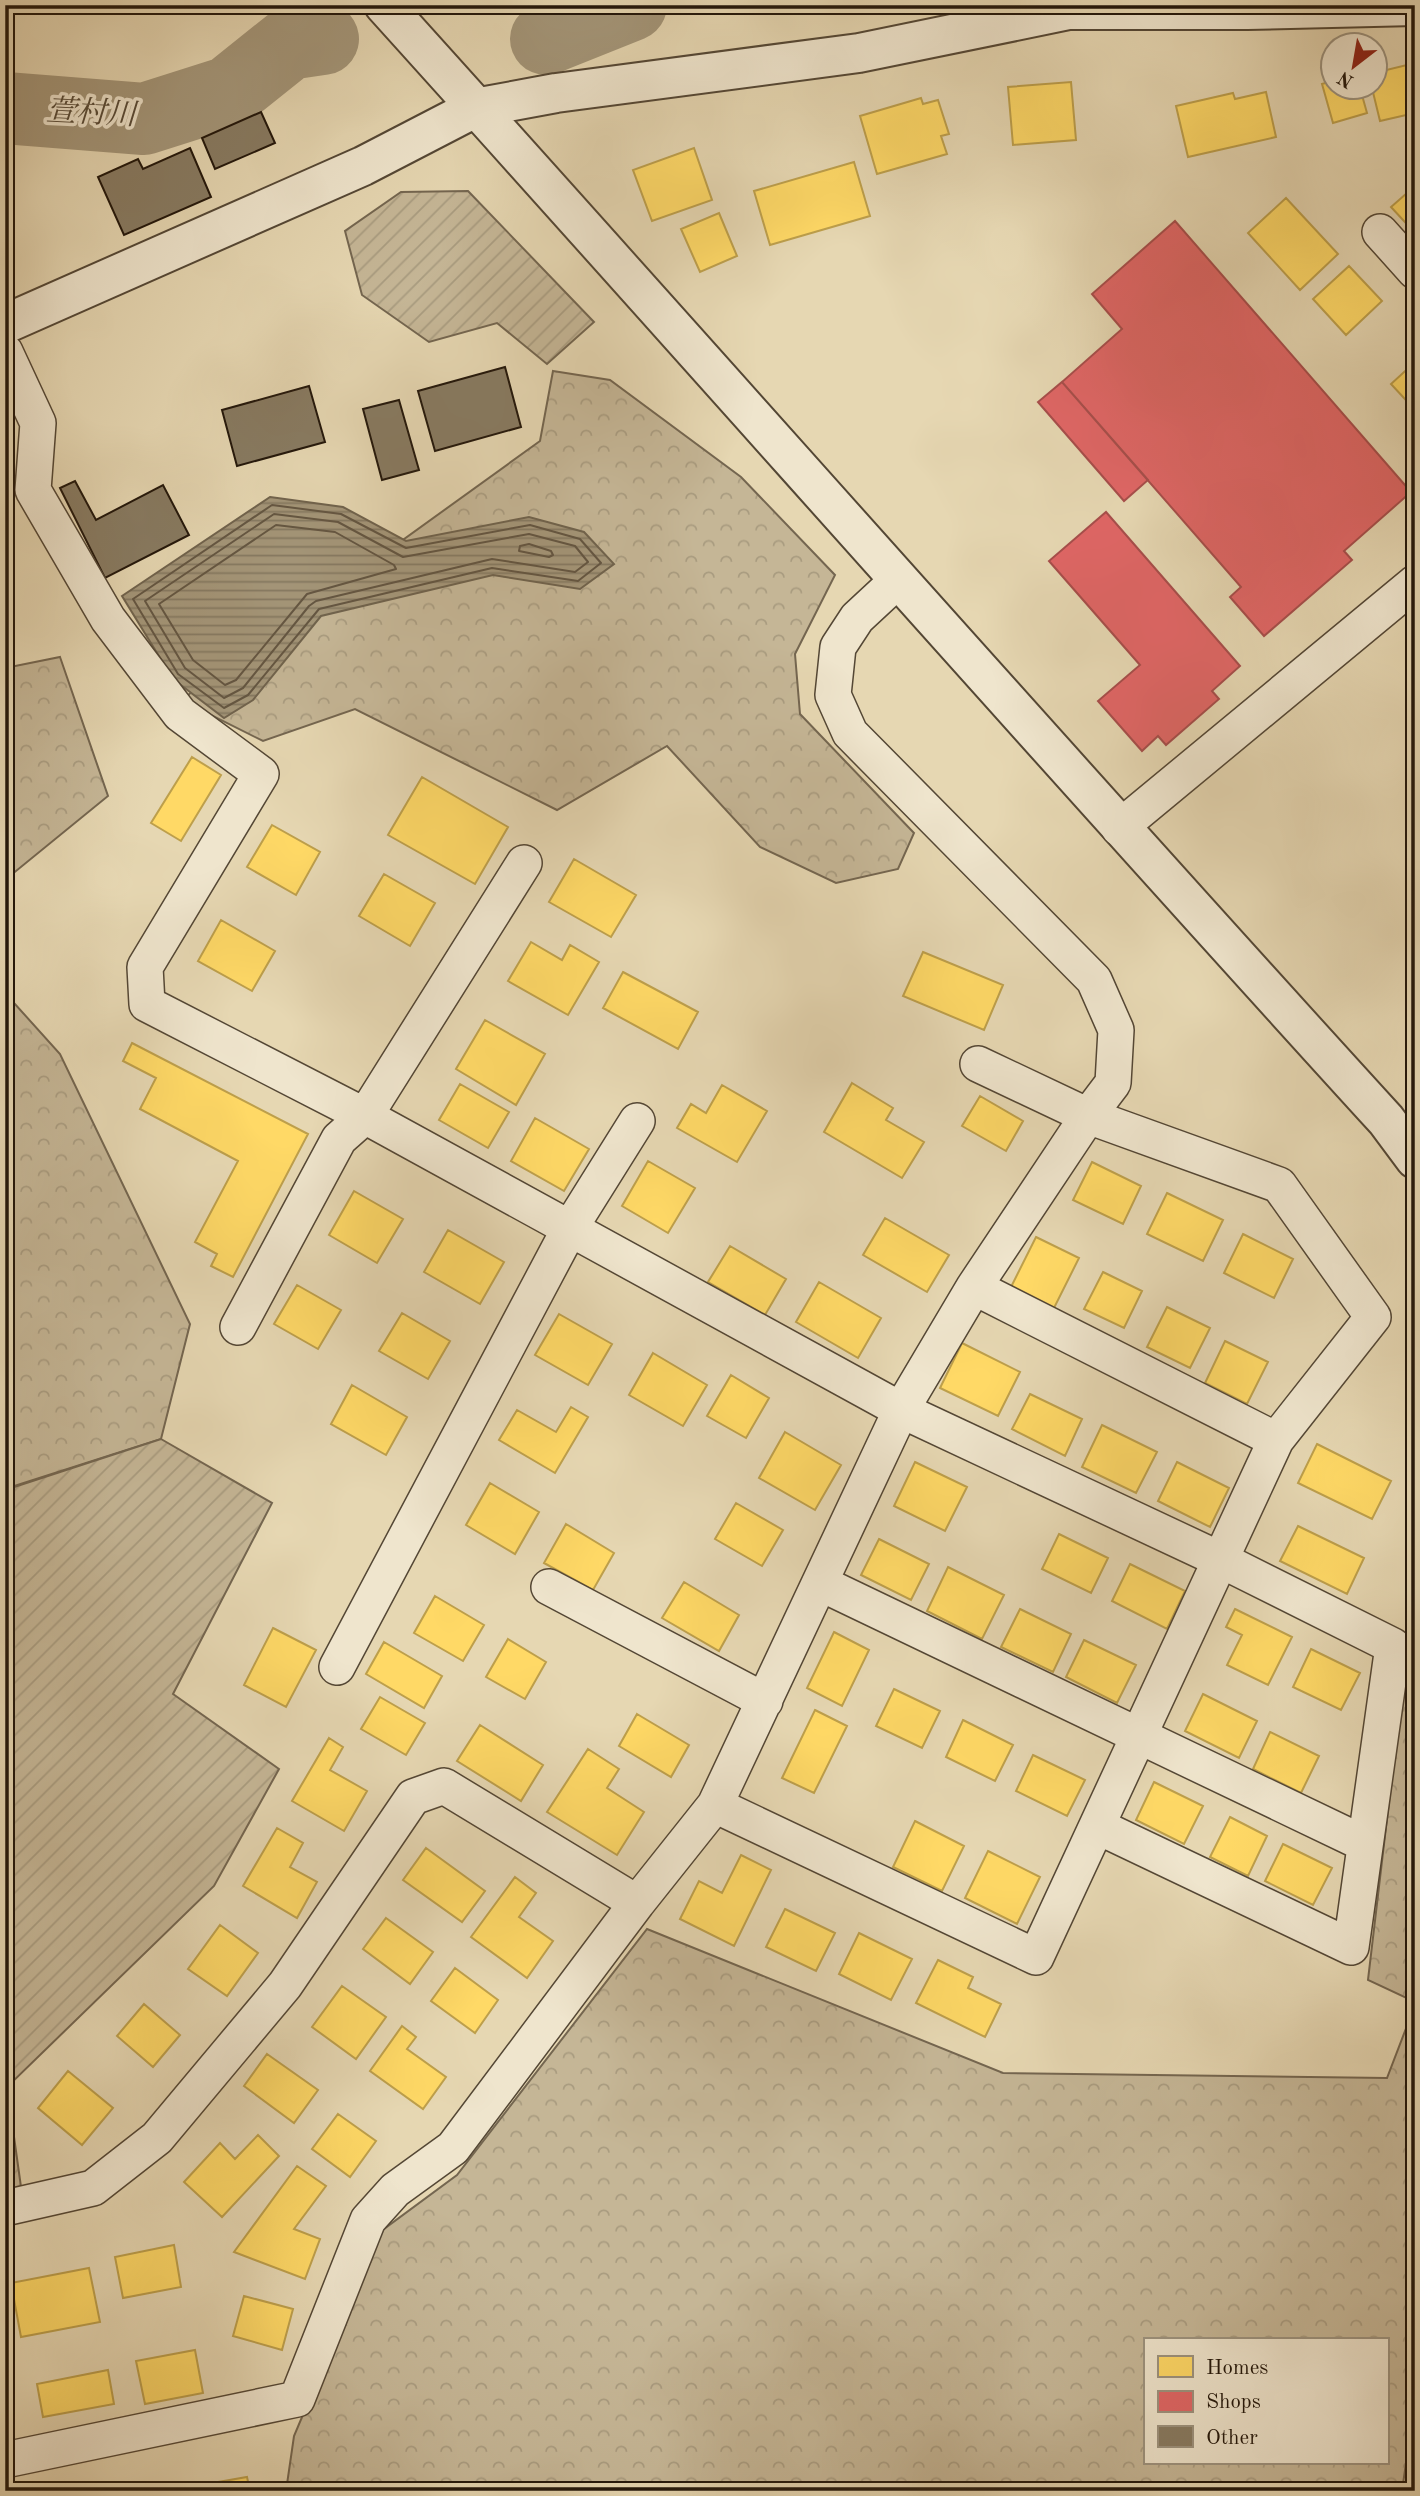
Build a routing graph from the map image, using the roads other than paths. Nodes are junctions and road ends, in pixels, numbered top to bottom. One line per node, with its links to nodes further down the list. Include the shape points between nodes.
1 (1415, 6): 3 (street)
2 (387, 7): 4 (street)
3 (1248, 8): 4 (street, via 1069,10 859,53)
4 (475, 108): 7 (street, via 363,166); 9 (street)
5 (1380, 232): 6 (street)
6 (1415, 271)
7 (5, 324)
8 (5, 352): 14 (street, via 38,423 33,490 108,619 180,714 261,774 145,967 147,1004)
9 (899, 579): 11 (street); 15 (street, via 857,618 838,647 833,695 850,733 1094,980 1116,1030 1113,1083)
10 (1415, 583): 11 (street)
11 (1119, 828): 17 (street, via 1386,1120)
12 (524, 863): 14 (street)
13 (978, 1064): 15 (street)
14 (365, 1116): 18 (street); 20 (street, via 339,1139)
15 (1088, 1116): 19 (street); 22 (street, via 1279,1185 1373,1317)
16 (637, 1121): 18 (street)
17 (1415, 1159)
18 (570, 1228): 21 (street); 26 (street)
19 (974, 1287): 21 (street); 22 (street)
20 (238, 1327)
21 (901, 1410): 23 (street); 24 (street)
22 (1276, 1440): 23 (street)
23 (1221, 1560): 28 (street); 31 (street, via 1393,1646)
24 (820, 1583): 27 (street); 28 (street)
25 (549, 1587): 27 (street)
26 (337, 1667)
27 (765, 1701): 29 (street)
28 (1139, 1735): 30 (street); 31 (street)
29 (715, 1805): 30 (street, via 1036,1956); 32 (street)
30 (1097, 1826): 31 (street, via 1351,1947)
31 (1365, 1844)
32 (637, 1903): 33 (street, via 443,1786 413,1797 285,1985 157,2138 93,2188); 34 (street, via 453,2148 395,2190 368,2220 297,2399)
33 (5, 2208)
34 (5, 2460)

